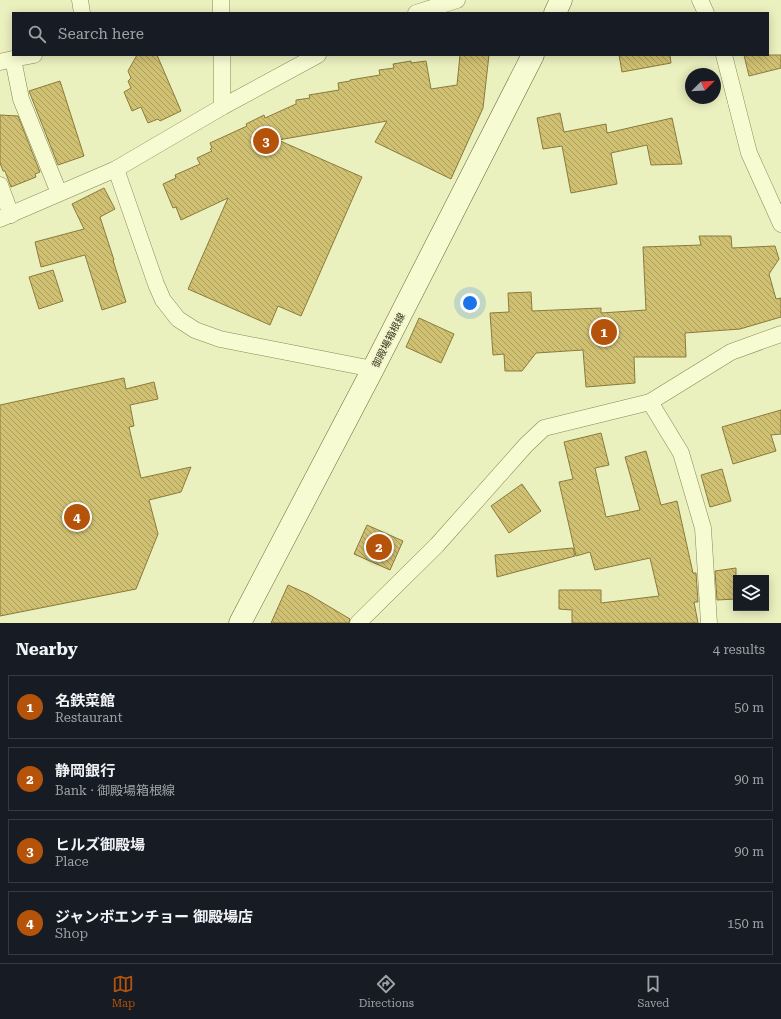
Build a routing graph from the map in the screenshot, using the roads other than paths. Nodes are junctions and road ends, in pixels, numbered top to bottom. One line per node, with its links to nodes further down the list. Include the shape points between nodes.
1 (80, 0): 6 (street)
2 (221, 0): 7 (street)
3 (457, 0): 8 (street)
4 (561, 0): 9 (main road)
5 (700, 0): 10 (street)
6 (82, 12)
7 (221, 12)
8 (419, 12)
9 (555, 12)
10 (706, 12)
11 (28, 56): 16 (street)
12 (222, 56): 17 (street)
13 (316, 56): 17 (street)
14 (532, 56): 24 (main road, 御殿場箱根線)
15 (724, 56): 22 (street, via 749,153)
16 (6, 60): 20 (street)
17 (222, 107): 18 (street)
18 (116, 169): 20 (street); 24 (street, via 156,284 163,300 178,319 195,330 220,339)
19 (0, 185): 21 (street)
20 (60, 193): 21 (street)
21 (6, 217)
22 (781, 224)
23 (781, 334): 25 (street, via 731,352)
24 (374, 369): 26 (main road, 御殿場箱根線)
25 (650, 402): 27 (street, via 544,428 437,545); 28 (street, via 681,453 703,528)
26 (240, 623)
27 (358, 623)
28 (709, 623)

